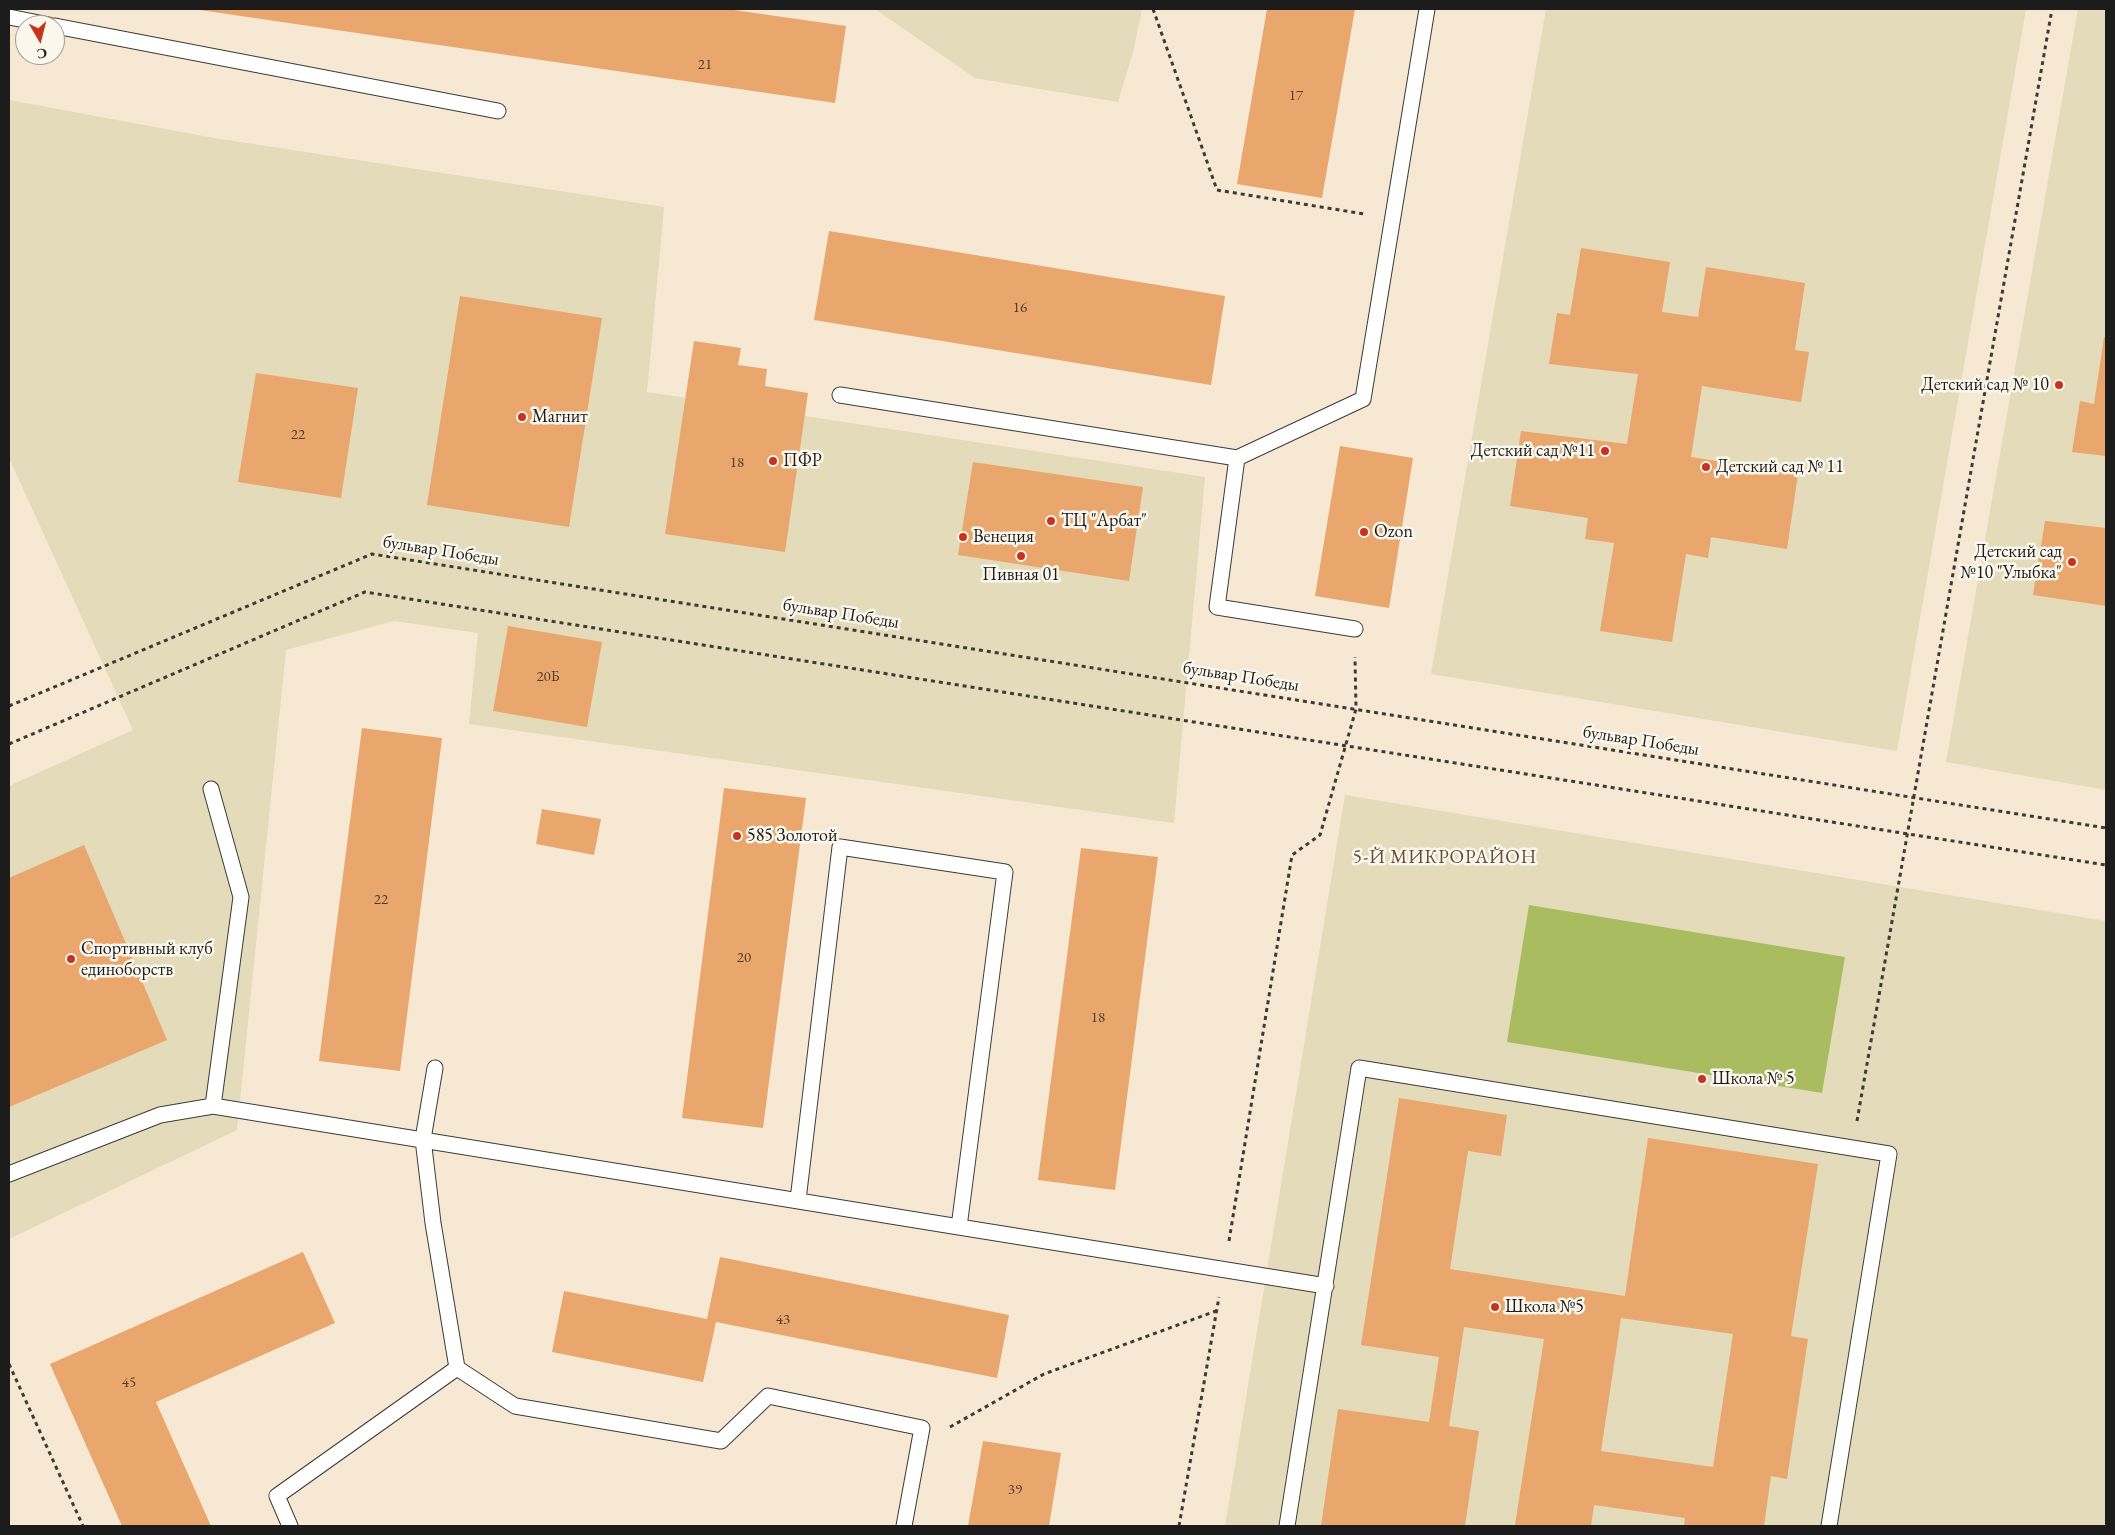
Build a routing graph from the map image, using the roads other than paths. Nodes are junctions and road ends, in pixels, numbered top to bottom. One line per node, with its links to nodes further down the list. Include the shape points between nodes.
1 (1427, 9): 5 (lane, via 1363,400)
2 (65, 28): 3 (lane)
3 (498, 111)
4 (840, 395): 5 (lane)
5 (1237, 458): 6 (lane, via 1217,607)
6 (1355, 629)
7 (211, 789): 9 (lane, via 241,897)
8 (435, 1068): 10 (lane)
9 (213, 1106): 10 (lane); 11 (lane, via 160,1115)
10 (423, 1138): 12 (lane); 15 (lane, via 433,1223)
11 (9, 1174)
12 (798, 1200): 13 (lane); 13 (lane, via 840,847 1005,872)
13 (959, 1227): 14 (lane)
14 (1326, 1286): 18 (lane); 19 (lane, via 1359,1068 1889,1154)
15 (457, 1368): 16 (lane, via 277,1496); 17 (lane, via 515,1406 721,1441 768,1396 922,1428)
16 (290, 1526)
17 (904, 1526)
18 (1287, 1526)
19 (1829, 1526)

